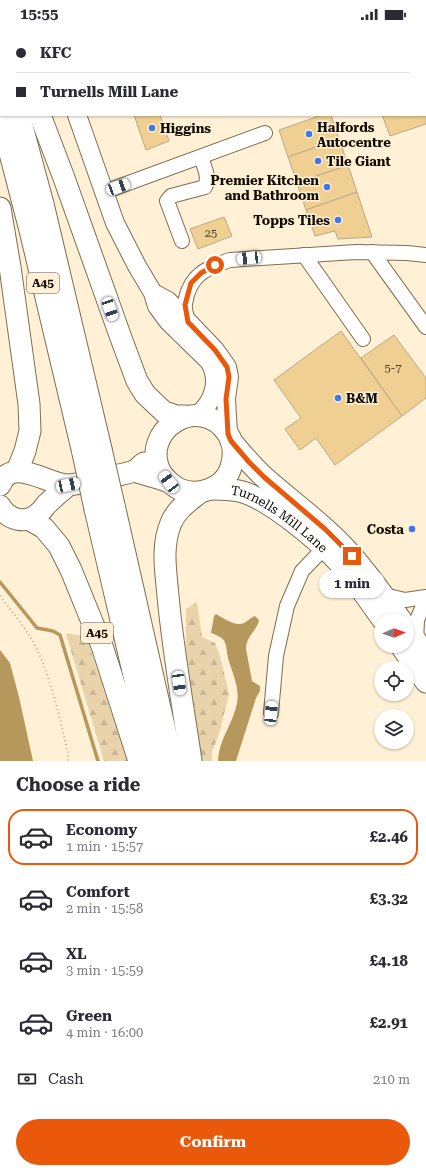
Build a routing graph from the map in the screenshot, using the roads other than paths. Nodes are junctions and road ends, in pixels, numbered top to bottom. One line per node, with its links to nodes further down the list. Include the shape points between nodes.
1 (0, 116): 20 (highway, A45)
2 (19, 116): 20 (highway, A45, via 43,204)
3 (40, 116): 17 (highway, via 137,381 145,394 164,412 176,416)
4 (77, 116): 7 (main road)
5 (265, 133): 6 (lane)
6 (201, 157): 7 (lane); 9 (lane, via 207,174 208,182 205,187 171,196 168,201)
7 (104, 192): 13 (main road, via 115,223)
8 (0, 208): 22 (highway, A45, via 10,267 30,431)
9 (182, 241)
10 (372, 252): 11 (lane); 12 (lane); 15 (lane)
11 (304, 255): 14 (lane, via 230,260 201,273 191,283 185,305); 16 (lane)
12 (426, 255)
13 (153, 293): 14 (main road, via 168,301); 17 (main road, via 157,306 168,320 213,367 215,384 209,403 202,411)
14 (188, 322): 18 (main road, via 215,350 227,367 229,377 226,399)
15 (426, 328)
16 (363, 340)
17 (191, 416): 18 (highway, via 209,418 220,425); 19 (highway, via 168,426)
18 (230, 438): 26 (highway, via 233,452 228,474 221,482); 31 (highway, Turnells Mill Lane, via 264,477 345,547)
19 (157, 447): 21 (highway); 23 (highway, via 157,460 161,472)
20 (92, 451): 28 (highway, A45, bridge)
21 (134, 471): 23 (highway); 25 (highway)
22 (16, 472): 24 (highway, via 8,474); 25 (highway, via 29,472)
23 (169, 482): 26 (highway, via 178,489 188,492)
24 (0, 485)
25 (68, 485): 29 (highway)
26 (206, 491): 30 (highway, Turnells Mill Lane, via 230,489 243,492 272,506); 42 (highway, via 176,513 167,534 165,563 172,636)
27 (0, 506): 29 (highway, via 13,518 21,521)
28 (104, 507): 40 (highway, A45); 41 (highway, A45)
29 (30, 520): 39 (highway, A45, via 44,528 59,546 71,570 102,646)
30 (324, 548): 33 (highway, Turnells Mill Lane, via 348,572); 38 (lane, via 302,571 287,606 276,656)
31 (384, 595): 32 (lane, via 405,600); 34 (highway, Turnells Mill Lane)
32 (426, 598): 35 (lane, via 417,620)
33 (378, 613)
34 (396, 613)
35 (414, 636)
36 (414, 645): 37 (highway)
37 (426, 682)
38 (271, 713)
39 (139, 761)
40 (154, 761)
41 (172, 761)
42 (191, 761)

